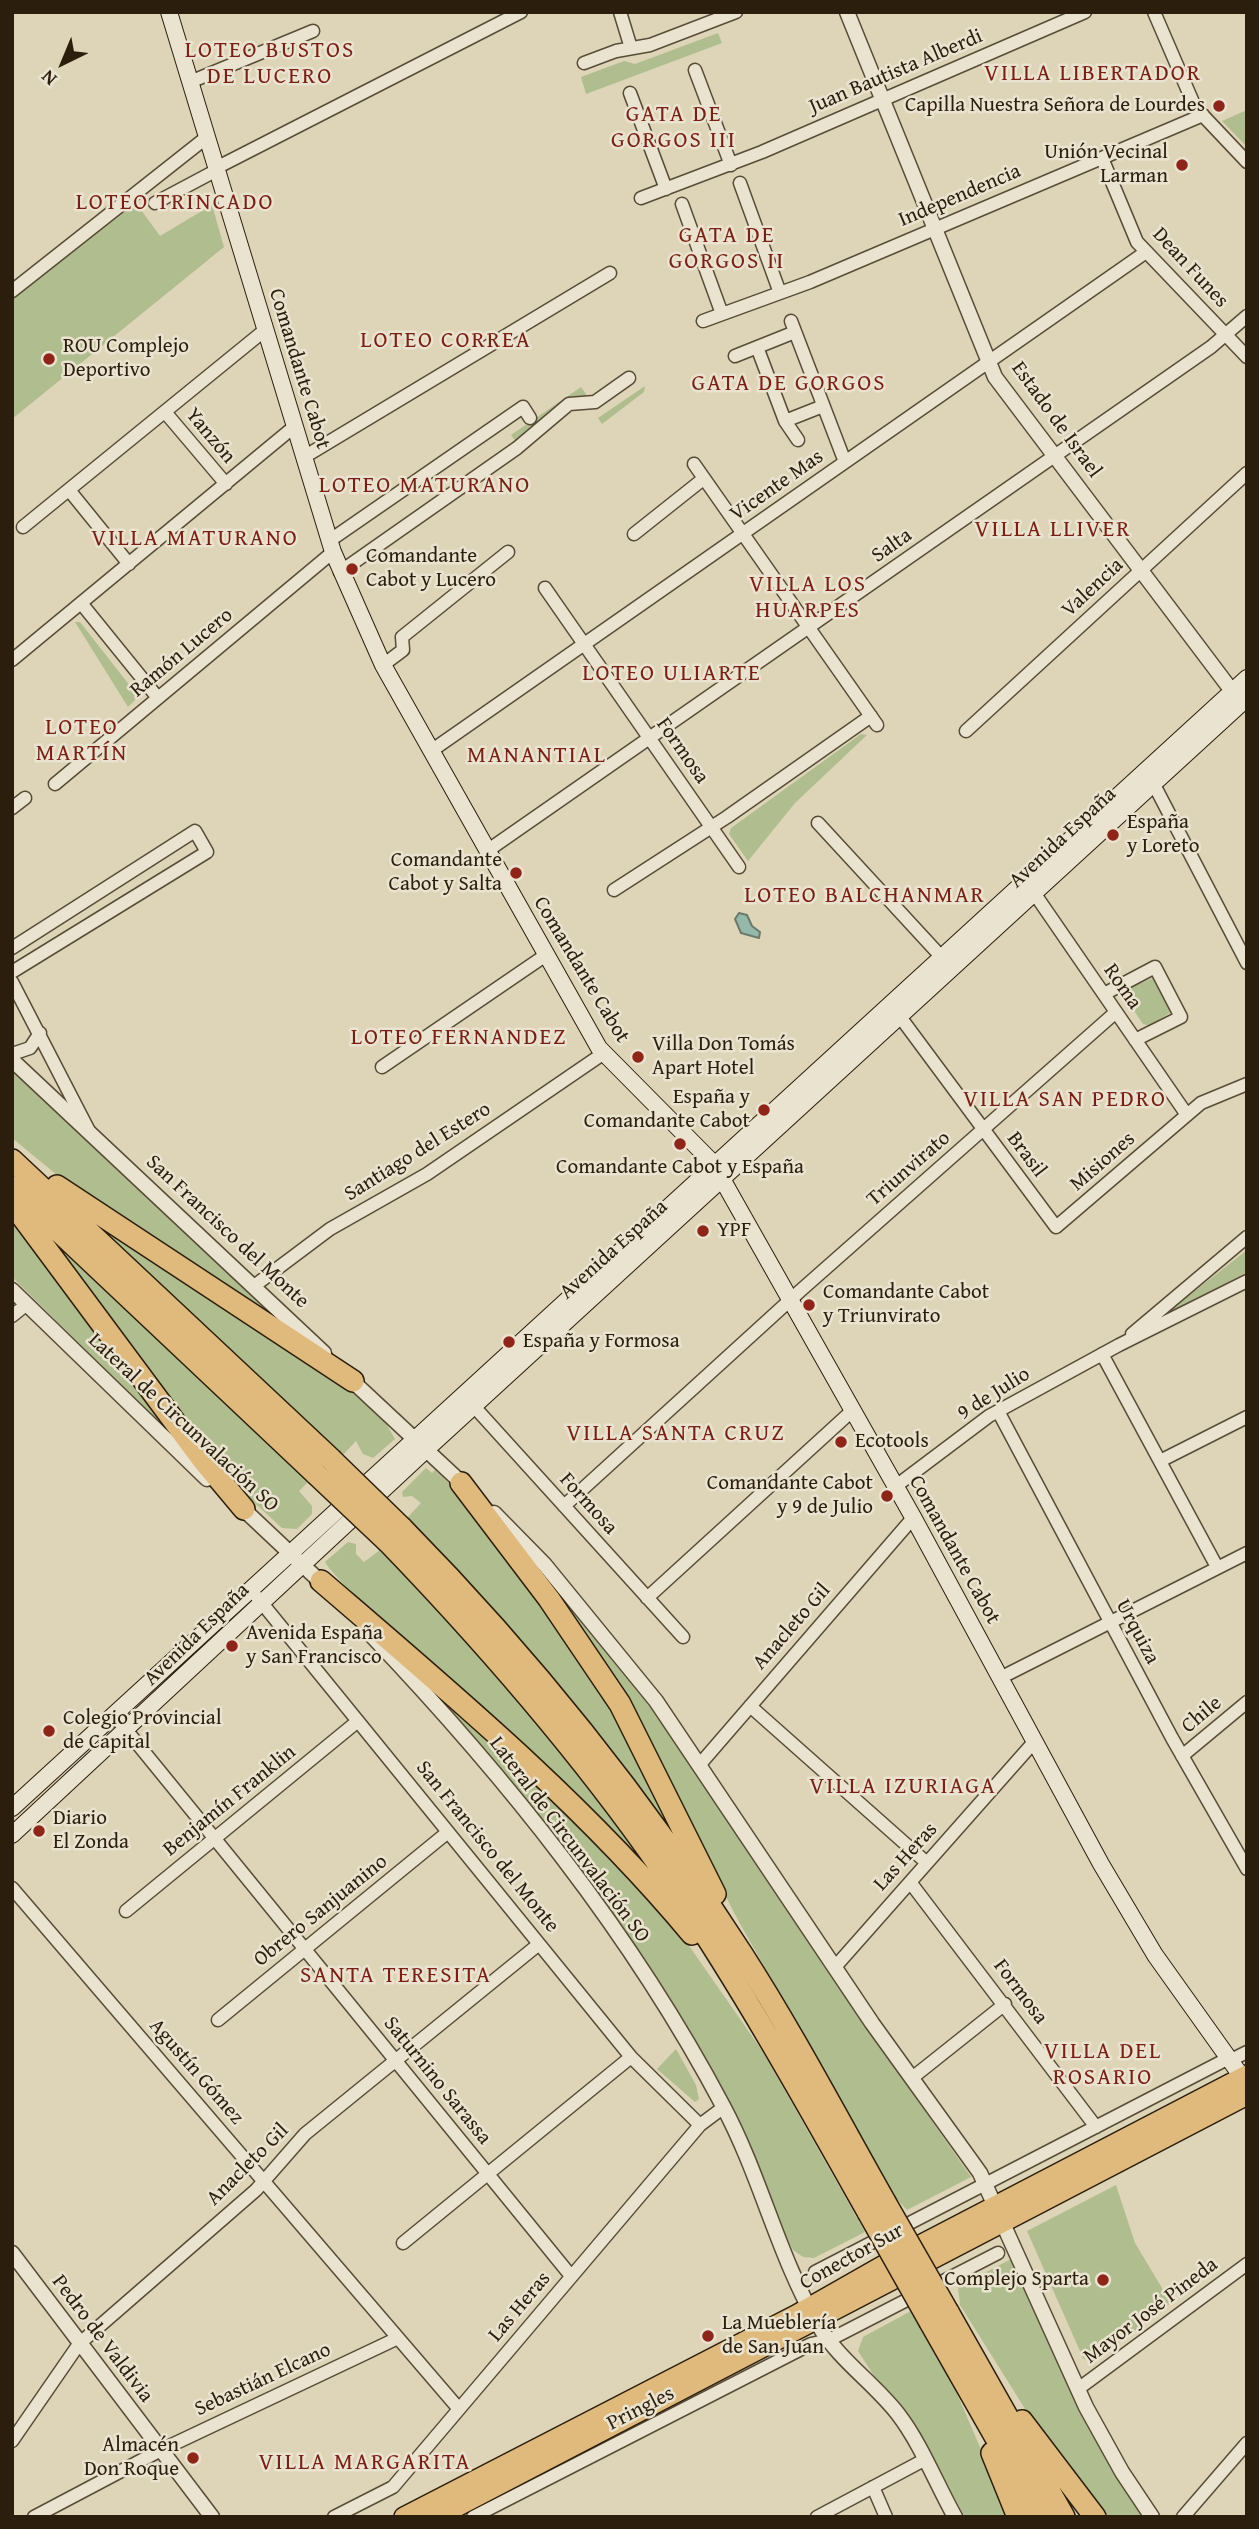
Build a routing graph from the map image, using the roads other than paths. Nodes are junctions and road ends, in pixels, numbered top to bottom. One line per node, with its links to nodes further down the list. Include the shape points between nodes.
1 (169, 12): 12 (main road, Comandante Cabot)
2 (520, 12): 20 (street)
3 (620, 12): 9 (street)
4 (736, 12): 9 (street)
5 (848, 12): 14 (street, Estado de Israel)
6 (1085, 12): 14 (street, Juan Bautista Alberdi)
7 (1154, 12): 15 (street)
8 (313, 31): 12 (street)
9 (631, 48): 10 (street)
10 (584, 63)
11 (695, 70): 19 (street)
12 (190, 82): 16 (main road, Comandante Cabot)
13 (630, 93): 22 (street)
14 (884, 98): 19 (street, Juan Bautista Alberdi); 26 (street, Estado de Israel)
15 (1203, 116): 17 (street, Independencia); 18 (street)
16 (207, 137): 20 (main road, Comandante Cabot); 29 (street)
17 (1101, 158): 26 (street, Independencia); 27 (street, Dean Funes, via 1137,242)
18 (1247, 162)
19 (731, 164): 22 (street, Juan Bautista Alberdi)
20 (216, 169): 24 (street); 34 (main road, Comandante Cabot)
21 (740, 183): 30 (street)
22 (666, 189): 23 (street, Juan Bautista Alberdi)
23 (641, 198)
24 (155, 203)
25 (682, 204): 31 (street)
26 (935, 227): 30 (street, Independencia); 39 (street, Estado de Israel)
27 (1146, 252): 35 (street, Dean Funes); 39 (street, Vicente Mas)
28 (610, 273): 48 (street)
29 (12, 291)
30 (780, 293): 31 (street, Independencia)
31 (722, 314): 33 (street, Independencia)
32 (1247, 316): 35 (street, Salta)
33 (703, 321)
34 (265, 330): 42 (street); 45 (main road, Comandante Cabot)
35 (1226, 335): 38 (street, Dean Funes); 47 (street, Salta)
36 (757, 347): 37 (street); 41 (street, via 793,326); 44 (street)
37 (735, 356)
38 (1247, 357)
39 (989, 362): 47 (street, Estado de Israel, via 995,377); 49 (street, Vicente Mas)
40 (629, 378): 62 (street, via 595,402 569,404 517,448)
41 (823, 406): 44 (street); 49 (street)
42 (165, 412): 53 (street, Yanzón); 54 (street)
43 (530, 418): 58 (street, Ramón Lucero, via 523,407)
44 (785, 421): 46 (street)
45 (295, 426): 48 (main road, Comandante Cabot); 53 (street)
46 (798, 440)
47 (1055, 456): 61 (street, Estado de Israel); 65 (street, Salta)
48 (304, 457): 58 (main road, Comandante Cabot)
49 (845, 462): 56 (street, Vicente Mas)
50 (694, 464): 52 (street)
51 (1247, 473): 61 (street, Valencia)
52 (702, 480): 56 (street); 57 (street)
53 (226, 484): 60 (street)
54 (69, 490): 55 (street); 60 (street)
55 (23, 527)
56 (742, 533): 65 (street); 66 (street, Vicente Mas)
57 (634, 534)
58 (331, 547): 62 (main road, Comandante Cabot); 70 (street, Ramón Lucero)
59 (508, 552): 68 (street, via 402,637 403,650)
60 (129, 564): 64 (street)
61 (1141, 570): 71 (street, Estado de Israel); 72 (street, Valencia)
62 (340, 572): 68 (main road, Comandante Cabot)
63 (545, 588): 66 (street, Formosa)
64 (81, 603): 67 (street); 70 (street)
65 (809, 628): 73 (street, Salta); 80 (street, via 874,720)
66 (584, 644): 73 (street, Formosa); 74 (street, Vicente Mas)
67 (12, 660)
68 (383, 665): 74 (main road, Comandante Cabot)
69 (1247, 678): 71 (main road, Avenida España)
70 (158, 698): 76 (street, Ramón Lucero)
71 (1240, 698): 75 (main road, Avenida España)
72 (966, 731)
73 (650, 739): 80 (street, Formosa); 81 (street, Salta)
74 (431, 751): 81 (main road, Comandante Cabot)
75 (1150, 777): 83 (main road, Avenida España); 85 (street)
76 (55, 784)
77 (25, 798): 78 (street)
78 (12, 808)
79 (818, 823): 88 (street)
80 (711, 827): 82 (street, Formosa); 84 (street)
81 (487, 851): 87 (main road, Comandante Cabot)
82 (739, 867)
83 (1030, 887): 88 (main road, Avenida España); 92 (street, Roma)
84 (614, 890)
85 (1241, 939): 89 (street)
86 (12, 948): 90 (street, via 195,831 207,852)
87 (546, 954): 97 (main road, Comandante Cabot); 100 (street)
88 (947, 963): 93 (main road, Avenida España)
89 (1247, 963)
90 (12, 972)
91 (12, 982): 95 (street, San Francisco del Monte)
92 (1104, 994): 94 (street, Roma); 96 (street, via 1155,967 1181,1017)
93 (896, 1010): 103 (street, Brasil); 107 (main road, Avenida España)
94 (1116, 1012): 96 (street, Roma); 103 (street, Triunvirato)
95 (40, 1033): 98 (street, via 30,1048); 104 (street, San Francisco del Monte)
96 (1135, 1040): 102 (street, Roma)
97 (604, 1053): 107 (main road, Comandante Cabot); 113 (street, Santiago del Estero, via 427,1174 330,1230)
98 (12, 1054)
99 (12, 1060): 104 (street)
100 (382, 1067)
101 (1247, 1084): 102 (street, Misiones, via 1201,1103)
102 (1187, 1115): 110 (street, Misiones)
103 (984, 1129): 110 (street, Brasil); 115 (street, Triunvirato)
104 (91, 1133): 113 (street, San Francisco del Monte)
105 (12, 1153): 120 (highway)
106 (12, 1160): 127 (highway)
107 (719, 1174): 115 (main road, Comandante Cabot); 121 (main road, Avenida España)
108 (12, 1187): 127 (highway)
109 (12, 1203): 131 (highway)
110 (1056, 1227)
111 (1247, 1237): 118 (street, 9 de Julio)
112 (1247, 1281): 118 (street, 9 de Julio)
113 (254, 1286): 120 (street, San Francisco del Monte)
114 (12, 1290): 116 (street, Lateral de Circunvalación SO)
115 (790, 1300): 122 (main road, Comandante Cabot); 130 (street)
116 (27, 1304): 117 (street); 131 (street, Lateral de Circunvalación SO)
117 (12, 1316)
118 (1119, 1345): 119 (street, 9 de Julio)
119 (1102, 1354): 123 (street, 9 de Julio); 126 (street)
120 (353, 1381): 125 (street, San Francisco del Monte)
121 (469, 1401): 125 (main road, Avenida España); 130 (street, Formosa)
122 (853, 1410): 129 (main road, Comandante Cabot); 140 (street)
123 (999, 1411): 129 (street, 9 de Julio); 142 (street, Urquiza)
124 (1247, 1417): 126 (street)
125 (421, 1444): 128 (street); 134 (main road, Avenida España); 136 (main road, Avenida España)
126 (1160, 1461): 137 (street)
127 (323, 1466): 133 (highway, bridge)
128 (461, 1483): 152 (street, via 562,1585); 164 (highway, via 549,1599 628,1717)
129 (896, 1486): 132 (main road, Comandante Cabot)
130 (564, 1506): 140 (street, Formosa)
131 (244, 1509): 134 (street, Lateral de Circunvalación SO)
132 (914, 1518): 144 (main road, Comandante Cabot); 146 (street, Anacleto Gil)
133 (395, 1535): 164 (highway, via 496,1629 577,1724 671,1849); 168 (highway, via 602,1787 677,1890)
134 (291, 1553): 136 (street, Lateral de Circunvalación SO); 139 (main road, Avenida España)
135 (1247, 1553): 137 (street)
136 (304, 1564): 138 (street, Lateral de Circunvalación SO); 141 (main road, Avenida España)
137 (1217, 1567): 142 (street)
138 (321, 1581): 168 (highway, via 606,1838 683,1924); 175 (street, Lateral de Circunvalación SO, via 457,1728 548,1839 626,1948)
139 (251, 1589): 141 (street, San Francisco del Monte); 147 (main road, Avenida España)
140 (647, 1598): 143 (street, Formosa)
141 (261, 1602): 148 (street, San Francisco del Monte); 149 (main road, Avenida España)
142 (1110, 1621): 144 (street); 151 (street, Urquiza)
143 (683, 1637)
144 (1000, 1678): 150 (main road, Comandante Cabot)
145 (1247, 1702): 151 (street, Chile)
146 (750, 1706): 152 (street, Anacleto Gil); 157 (street)
147 (114, 1715): 149 (street, Saturnino Sarassa); 153 (main road, Avenida España)
148 (358, 1721): 154 (street, San Francisco del Monte); 156 (street, Benjamín Franklin)
149 (126, 1730): 155 (main road, Avenida España); 156 (street, Saturnino Sarassa)
150 (1034, 1742): 157 (street, Las Heras); 172 (main road, Comandante Cabot, via 1137,1926)
151 (1182, 1756): 158 (street, Urquiza)
152 (701, 1763): 165 (street)
153 (12, 1808)
154 (448, 1832): 162 (street, San Francisco del Monte); 163 (street, Obrero Sanjuanino)
155 (12, 1835)
156 (215, 1838): 161 (street, Benjamín Franklin); 163 (street, Saturnino Sarassa)
157 (927, 1863): 159 (street, Las Heras)
158 (1247, 1869)
159 (910, 1882): 165 (street, Las Heras); 166 (street, Formosa)
160 (12, 1888): 179 (street, Agustín Gómez)
161 (126, 1911)
162 (538, 1944): 170 (street, San Francisco del Monte); 171 (street, Anacleto Gil)
163 (305, 1949): 167 (street, Obrero Sanjuanino); 171 (street, Saturnino Sarassa)
164 (744, 1957): 181 (highway)
165 (835, 1967): 173 (street)
166 (1005, 2004): 173 (street); 177 (street, Formosa)
167 (218, 2020)
168 (760, 2023): 181 (highway)
169 (1247, 2052): 172 (street)
170 (631, 2057): 176 (street, San Francisco del Monte); 178 (street)
171 (396, 2060): 178 (street, Saturnino Sarassa); 179 (street, Anacleto Gil, via 305,2134)
172 (1228, 2060): 174 (main road, Comandante Cabot); 177 (street)
173 (912, 2078): 180 (street)
174 (1245, 2083): 182 (main road, Conector Sur)
175 (724, 2107): 176 (street, Las Heras); 189 (street, Lateral de Circunvalación SO, via 783,2258)
176 (700, 2124): 188 (street, Las Heras)
177 (1096, 2127): 180 (street)
178 (488, 2174): 183 (street); 188 (street, Saturnino Sarassa)
179 (263, 2180): 190 (street, Agustín Gómez); 192 (street, Anacleto Gil)
180 (985, 2184): 182 (street); 187 (street)
181 (877, 2207): 193 (highway, bridge)
182 (999, 2214): 189 (main road, Conector Sur); 194 (street)
183 (403, 2243)
184 (12, 2253): 192 (street, Pedro de Valdivia)
185 (998, 2253): 191 (street, Pringles)
186 (1247, 2264): 194 (street, Mayor José Pineda)
187 (815, 2272)
188 (571, 2276): 195 (street, Las Heras)
189 (812, 2313): 191 (street, Lateral de Circunvalación SO); 205 (main road, Conector Sur); 206 (main road, Conector Sur)
190 (398, 2338): 195 (street, Agustín Gómez); 198 (street, Sebastián Elcano)
191 (830, 2340): 199 (street, Lateral de Circunvalación SO, via 895,2411); 201 (street, Pringles, via 811,2344)
192 (79, 2344): 196 (street, Anacleto Gil); 198 (street, Pedro de Valdivia)
193 (960, 2354): 211 (highway); 212 (highway); 213 (highway); 214 (highway)
194 (1078, 2389): 215 (street)
195 (459, 2409): 204 (street, Las Heras, via 393,2487)
196 (12, 2441)
197 (1247, 2442): 216 (street)
198 (161, 2450): 202 (street, Sebastián Elcano); 203 (street, Pedro de Valdivia)
199 (924, 2460): 200 (street); 210 (street, Lateral de Circunvalación SO)
200 (873, 2487): 208 (street); 209 (street)
201 (497, 2511): 207 (street, Pringles)
202 (34, 2517)
203 (212, 2517)
204 (334, 2517)
205 (404, 2517)
206 (436, 2517)
207 (473, 2517)
208 (817, 2517)
209 (886, 2517)
210 (955, 2517)
211 (1018, 2517)
212 (1041, 2517)
213 (1064, 2517)
214 (1095, 2517)
215 (1152, 2517)
216 (1183, 2517)

